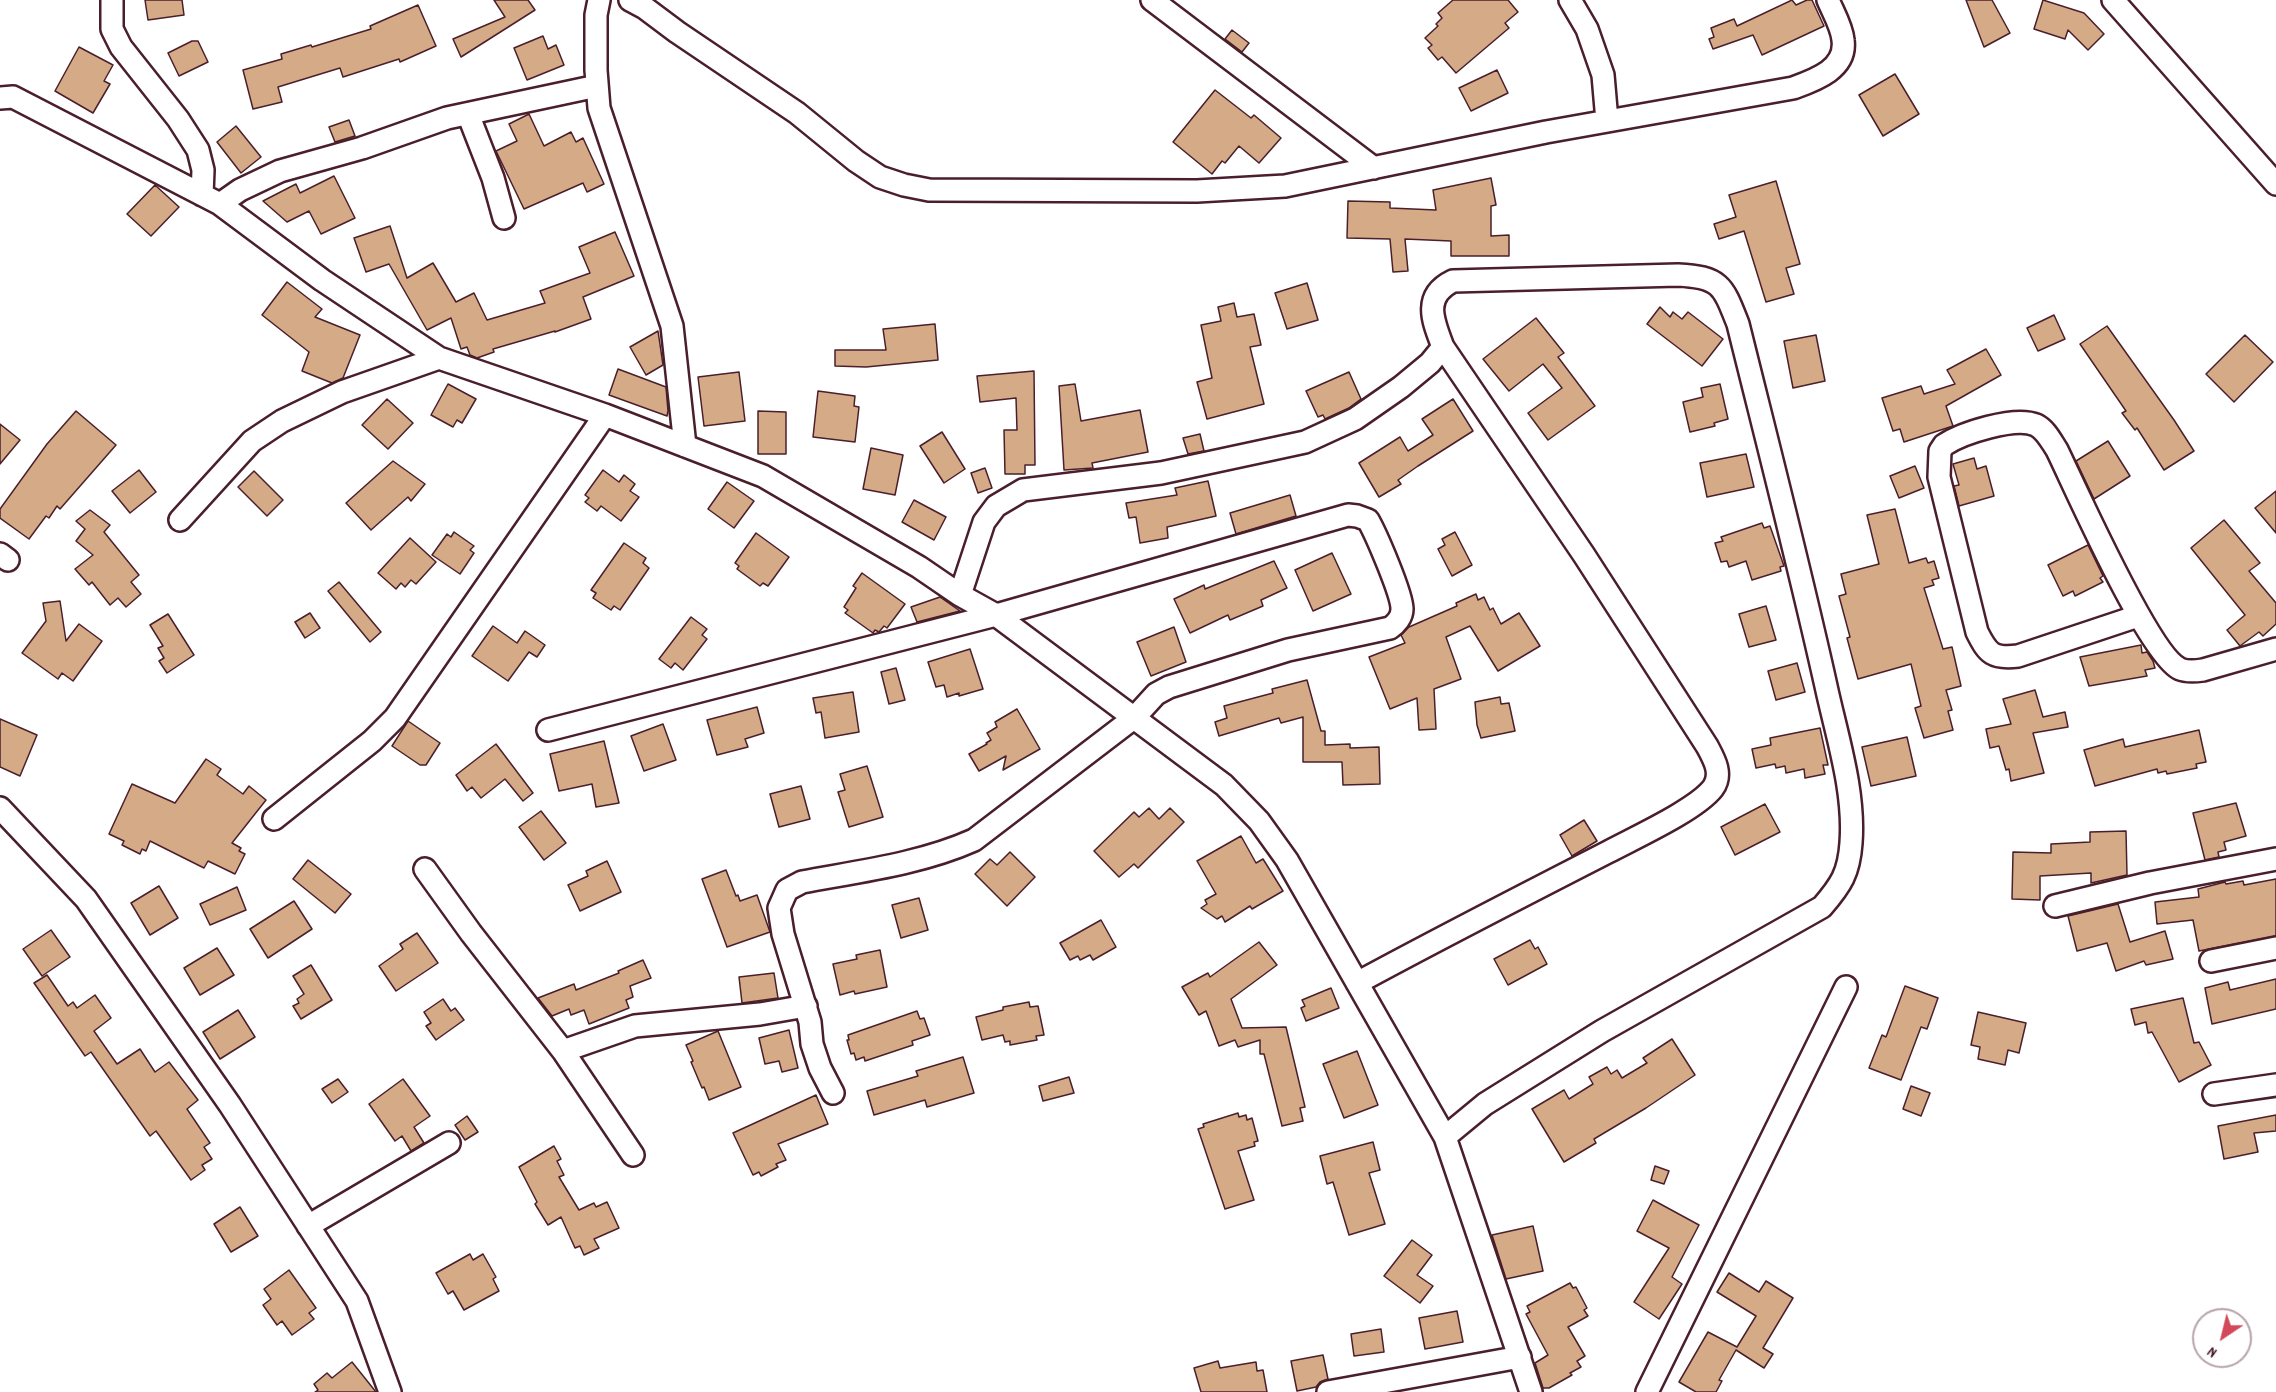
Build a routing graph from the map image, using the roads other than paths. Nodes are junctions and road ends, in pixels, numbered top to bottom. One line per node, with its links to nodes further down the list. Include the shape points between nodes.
1 (112, 0): 14 (street, via 112,28 121,47 178,118 198,150)
2 (599, 0): 8 (street)
3 (630, 0): 12 (street, via 797,113 856,161 880,177 904,185 962,191 1197,191 1285,186)
4 (1152, 0): 12 (street)
5 (1570, 0): 11 (street, via 1587,30 1603,75)
6 (1828, 0): 11 (street, via 1843,39 1842,55 1819,79 1793,88)
7 (2113, 0): 13 (street)
8 (597, 86): 10 (street); 19 (street, via 598,108 672,326)
9 (0, 98): 14 (street, via 13,97)
10 (468, 114): 14 (street, via 280,171); 15 (street)
11 (1607, 121): 12 (street)
12 (1374, 168)
13 (2276, 184)
14 (211, 200): 17 (street)
15 (504, 218)
16 (1443, 347): 21 (street, via 1401,387 1355,419 1305,442 1161,473 1023,490 996,506 984,522); 34 (street, via 1701,736 1714,758 1717,779 1698,802 1659,825); 41 (street, via 1433,321 1433,302 1442,287 1453,281 1678,275 1702,276 1718,284 1726,293 1738,324 1851,800 1848,868 1841,884 1822,907 1602,1031 1485,1104)
17 (439, 358): 18 (street); 20 (street, via 342,392 282,421 252,441)
18 (605, 415): 19 (street); 28 (street, via 395,718)
19 (685, 446): 21 (street, via 763,476 920,567)
20 (180, 520)
21 (960, 595): 22 (street)
22 (996, 615): 25 (street); 25 (street, via 1342,516 1368,520 1401,601 1396,624 1288,650 1169,687 1156,694); 26 (street)
23 (2138, 616): 23 (street, via 2018,656 1999,657 1986,650 1977,632 1939,477 1944,445 1996,425 2024,422 2040,428 2057,450); 24 (street, via 2165,656 2181,670 2203,670)
24 (2276, 649)
25 (1135, 717): 34 (street, via 1224,784 1259,821 1287,860); 36 (street, via 974,840 915,861 802,882 787,890 779,908 780,917)
26 (548, 730)
27 (0, 808): 44 (street, via 86,899)
28 (274, 819)
29 (2276, 859): 31 (street)
30 (425, 868): 37 (street)
31 (2055, 906)
32 (2276, 948): 33 (street)
33 (2211, 961)
34 (1357, 983): 41 (street)
35 (1846, 987): 49 (street)
36 (806, 1006): 37 (street, via 635,1026); 39 (street, via 812,1044)
37 (563, 1051): 43 (street)
38 (2276, 1086): 40 (street)
39 (833, 1093)
40 (2214, 1094)
41 (1445, 1137): 45 (street)
42 (449, 1143): 44 (street)
43 (633, 1155)
44 (308, 1226): 46 (street, via 357,1301)
45 (1520, 1357): 47 (street); 48 (street)
46 (390, 1392)
47 (1328, 1392)
48 (1531, 1392)
49 (1647, 1392)

